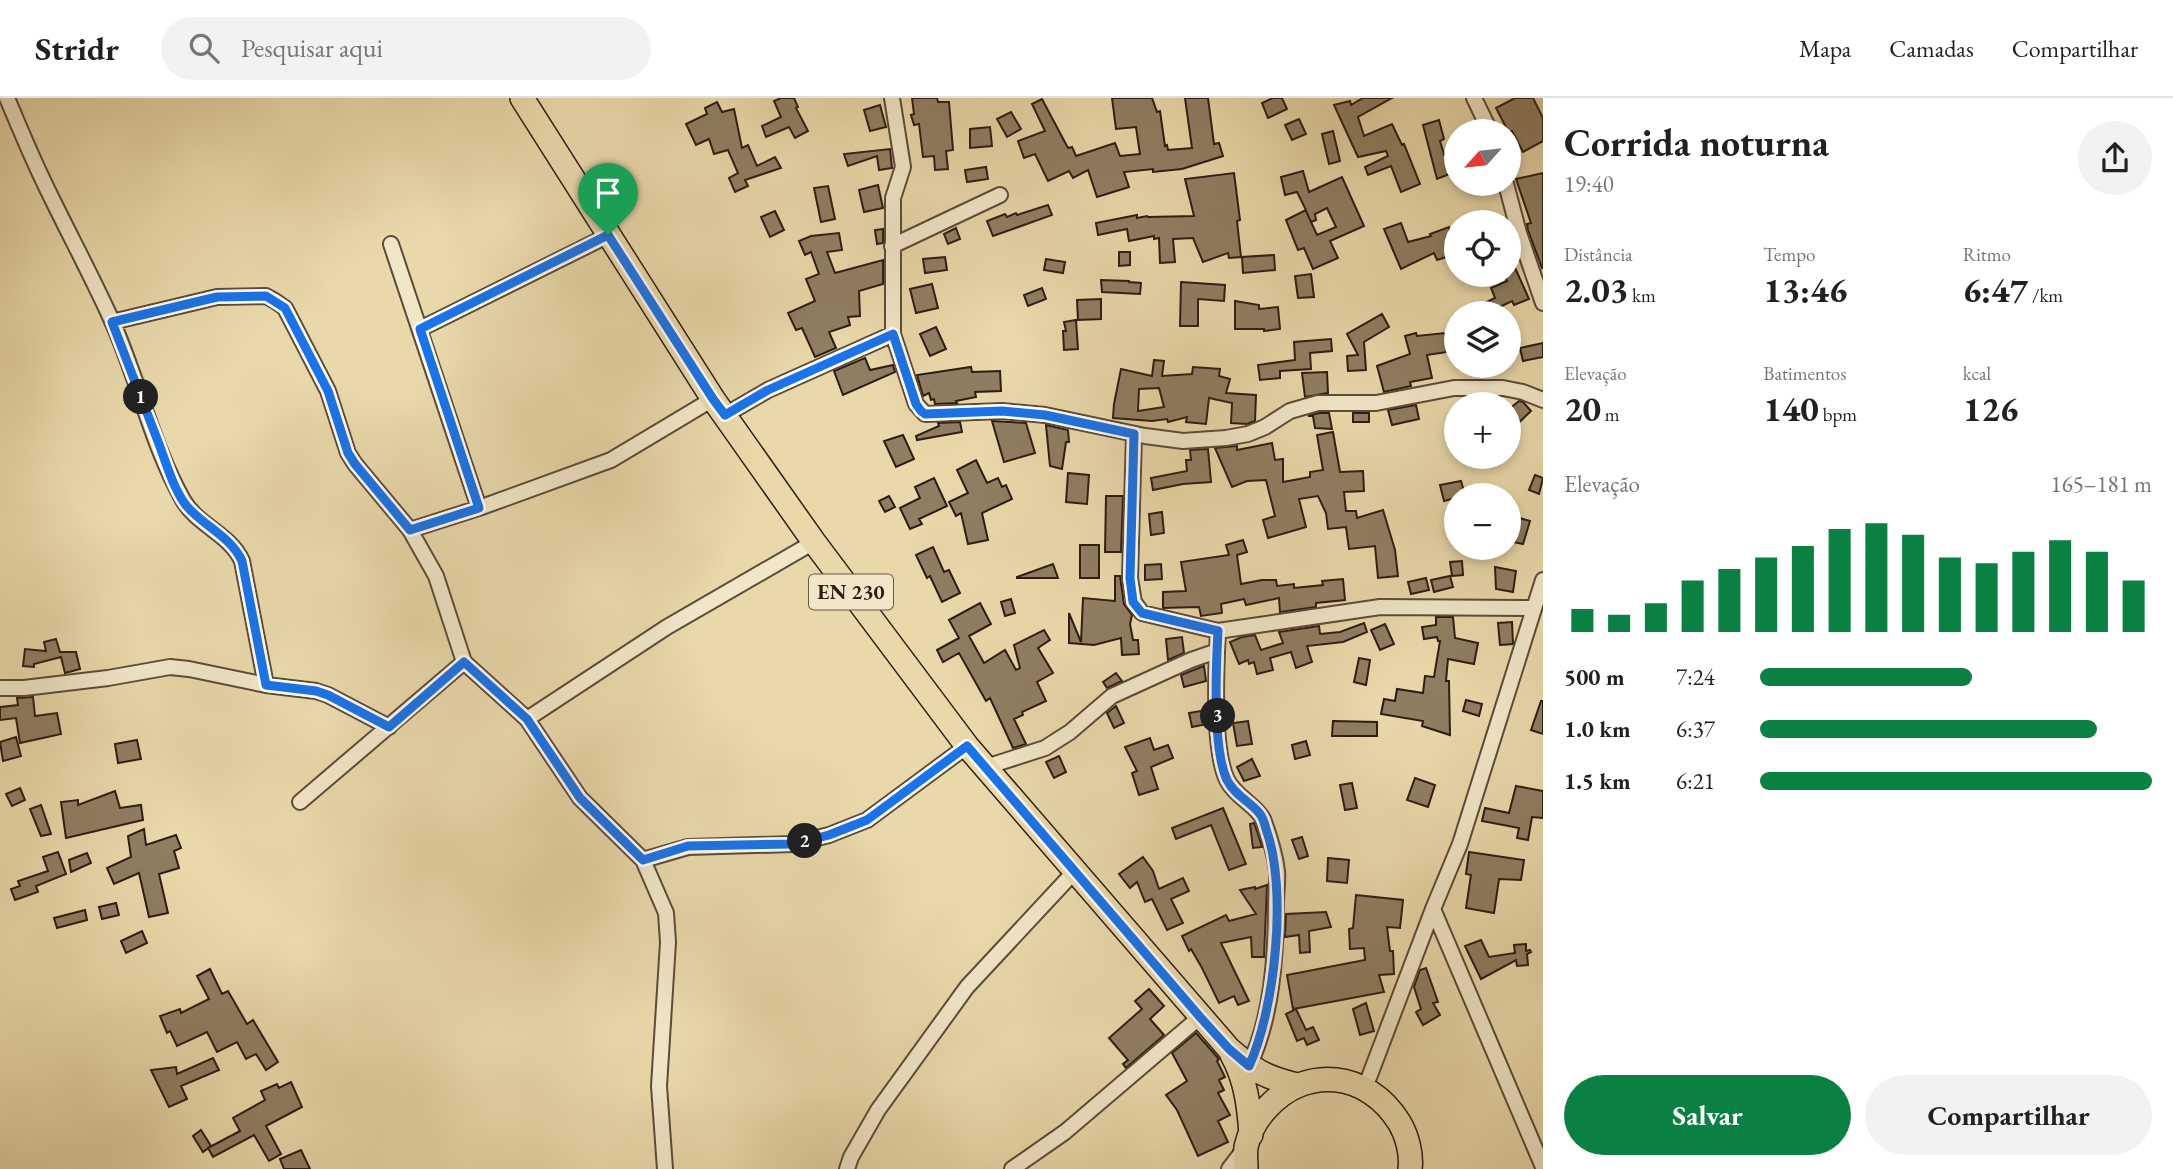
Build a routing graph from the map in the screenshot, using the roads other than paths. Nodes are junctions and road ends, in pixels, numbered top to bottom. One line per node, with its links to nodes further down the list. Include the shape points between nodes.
1 (7, 98): 12 (street)
2 (522, 98): 8 (main road, EN 230)
3 (892, 98): 10 (street, via 903,167 893,198)
4 (1474, 98): 5 (street)
5 (1484, 119)
6 (1000, 195): 10 (street)
7 (1509, 196): 11 (street)
8 (608, 235): 13 (street); 16 (main road, EN 230)
9 (391, 244): 13 (street)
10 (892, 246): 14 (street)
11 (1543, 303)
12 (112, 322): 19 (street, via 217,297 266,296 275,301 285,308 328,391 348,453); 26 (street, via 185,503 242,561)
13 (420, 329): 18 (street)
14 (893, 334): 16 (street); 17 (street, via 916,404 925,414 1002,411 1045,415)
15 (1543, 400): 17 (street, via 1503,388 1454,388 1376,403 1318,403 1290,411 1248,434 1226,438 1183,441)
16 (719, 407): 18 (street, via 611,460); 20 (main road, EN 230)
17 (1134, 434): 23 (street, via 1133,602 1142,613)
18 (479, 508): 19 (street)
19 (410, 530): 25 (street, via 436,576)
20 (814, 541): 28 (street, via 667,628); 30 (main road, EN 230)
21 (1543, 580): 22 (street)
22 (1534, 608): 23 (street, via 1380,607); 35 (street, via 1460,844)
23 (1218, 631): 24 (street)
24 (1217, 652): 31 (street, via 1112,696 1045,748); 38 (street, via 1218,747 1227,780 1261,815 1277,870 1270,991 1258,1047)
25 (464, 662): 28 (street); 29 (street)
26 (266, 685): 27 (street, via 170,667); 29 (street, via 328,695)
27 (0, 688)
28 (527, 719): 33 (street, via 580,798)
29 (389, 727): 32 (street)
30 (967, 746): 31 (main road, EN 230); 33 (street, via 867,820 829,835 793,844 688,846)
31 (986, 767): 34 (main road, EN 230)
32 (300, 802)
33 (643, 860): 43 (street, via 666,913 659,1086)
34 (1075, 871): 36 (main road, EN 230); 44 (street, via 967,987 878,1110)
35 (1433, 909): 40 (street); 42 (street)
36 (1200, 1017): 37 (main road, EN 230); 45 (street, via 1065,1132)
37 (1229, 1049): 38 (main road, EN 230); 41 (main road, EN 230, via 1247,1089)
38 (1249, 1066): 39 (main road, EN 230, via 1271,1079)
39 (1297, 1085): 40 (main road, via 1343,1081); 41 (main road, via 1277,1096 1257,1119)
40 (1365, 1088): 47 (main road, via 1389,1107 1405,1132)
41 (1248, 1150): 46 (street)
42 (1543, 1167)
43 (665, 1169)
44 (847, 1169)
45 (1012, 1169)
46 (1229, 1169)
47 (1410, 1169)

